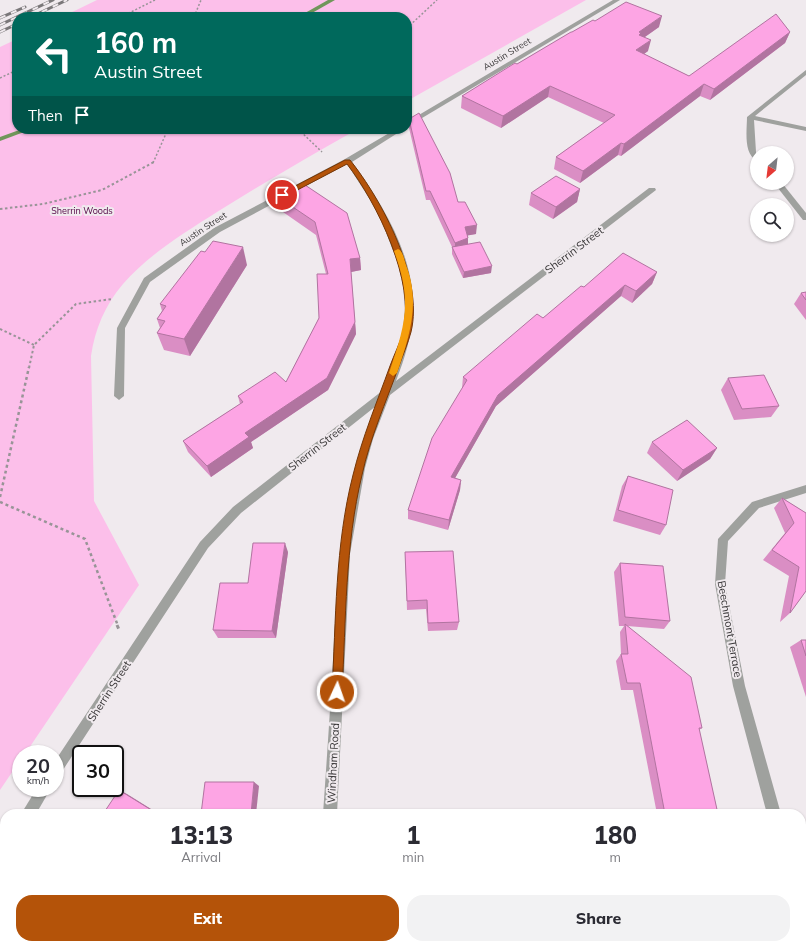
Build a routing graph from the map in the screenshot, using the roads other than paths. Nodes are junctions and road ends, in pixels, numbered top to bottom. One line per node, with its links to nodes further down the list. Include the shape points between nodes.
1 (617, 0): 4 (street, Austin Street)
2 (806, 72): 3 (street)
3 (750, 117): 5 (street); 7 (street)
4 (412, 122)
5 (806, 129)
6 (393, 134): 8 (street, Austin Street)
7 (752, 146)
8 (348, 161): 12 (street, Windham Road, via 362,179 380,212 405,270 410,310 407,332); 13 (street, Austin Street, via 217,230 147,280 121,328)
9 (652, 190): 12 (street, Sherrin Street)
10 (784, 190): 11 (street)
11 (806, 218)
12 (385, 394): 15 (street, Sherrin Street, via 237,510 204,545); 18 (street, Windham Road, via 357,475 346,547)
13 (119, 396)
14 (806, 489): 19 (street, Beechmont Terrace, via 756,505 723,540 720,584 739,686)
15 (64, 758)
16 (39, 797): 17 (street)
17 (31, 809)
18 (330, 809)
19 (773, 809)

